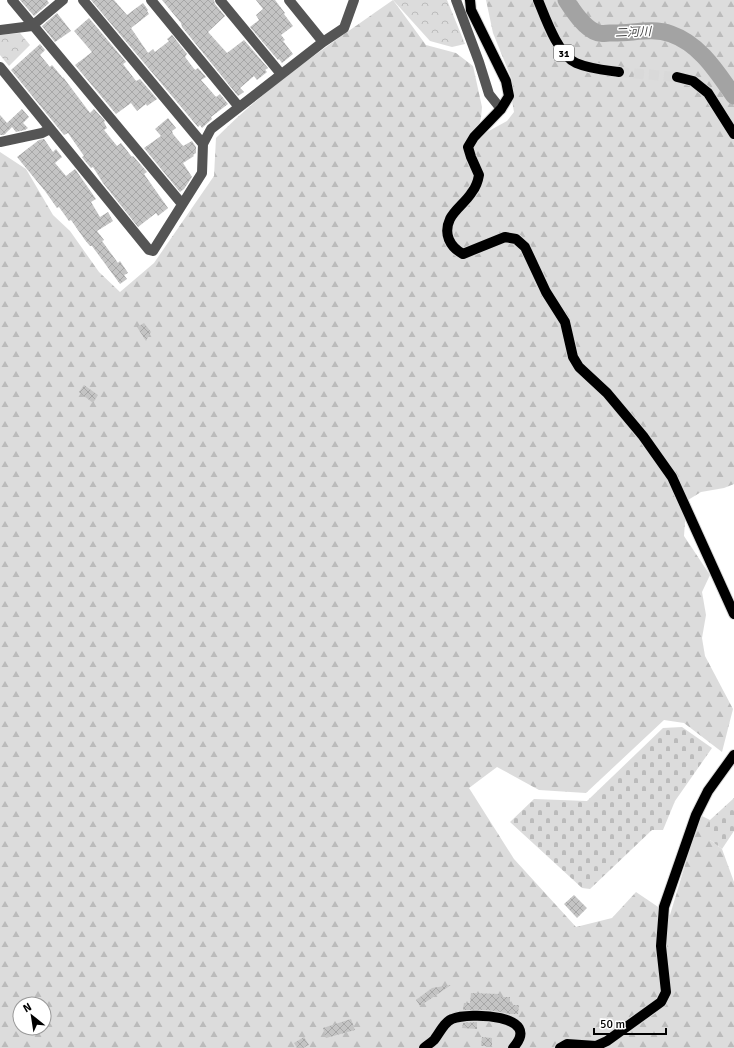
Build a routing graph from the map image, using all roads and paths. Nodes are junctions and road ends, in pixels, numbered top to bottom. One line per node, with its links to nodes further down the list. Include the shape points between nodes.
1 (12, 0): 11 (street)
2 (63, 0): 11 (street)
3 (83, 0): 23 (street)
4 (151, 0): 18 (street)
5 (220, 0): 16 (street)
6 (289, 0): 13 (street)
7 (354, 0): 13 (street, via 344,28)
8 (456, 0): 19 (street, via 489,94)
9 (470, 0): 19 (main road, via 471,10 506,81 509,96)
10 (538, 0): 15 (main road, 31, via 562,50 574,62 594,69)
11 (32, 26): 12 (street); 24 (street)
12 (0, 30)
13 (323, 42): 16 (street)
14 (0, 67): 20 (street)
15 (619, 72)
16 (281, 74): 18 (street)
17 (678, 77): 21 (main road, via 693,81 708,92)
18 (239, 107): 23 (street, via 211,129)
19 (501, 109): 25 (main road, via 474,137 468,147 480,175 471,194 450,219 449,240 455,250 463,254 505,237 516,239 525,246 546,292 566,322 573,358 643,436 672,477)
20 (50, 129): 22 (street); 24 (street, via 149,250 153,251)
21 (734, 134)
22 (0, 142)
23 (203, 144): 24 (street, via 202,173)
24 (182, 204)
25 (734, 614)
26 (734, 755): 29 (main road, via 708,791 696,815 664,907 661,946 666,992 661,1002 607,1041 596,1046 567,1044)
27 (424, 1048): 28 (main road, via 450,1020 485,1016 509,1020 518,1026 521,1031 519,1040)
28 (513, 1048)
29 (560, 1048)

